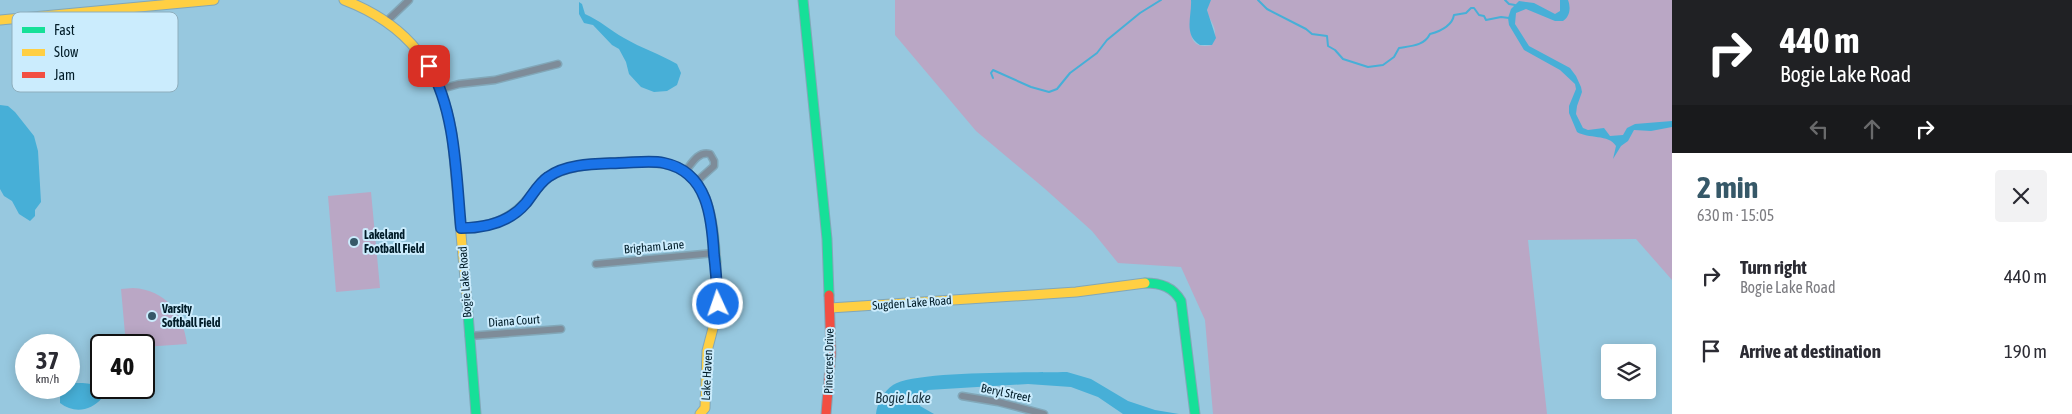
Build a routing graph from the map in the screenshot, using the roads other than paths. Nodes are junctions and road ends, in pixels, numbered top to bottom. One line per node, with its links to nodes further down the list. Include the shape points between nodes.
1 (214, 0): 5 (street)
2 (344, 0): 6 (street, Bogie Lake Road)
3 (409, 0): 6 (street)
4 (802, 0): 14 (street, via 827,239)
5 (86, 12)
6 (387, 21): 8 (street, Bogie Lake Road, via 417,49)
7 (558, 64): 8 (street)
8 (441, 89): 11 (street, Bogie Lake Road, via 451,129)
9 (685, 172): 10 (street, Lake Haven); 10 (street, via 699,155 710,154 714,166); 11 (street, Lake Haven, via 663,162 580,166 562,170 548,176 510,217 489,226)
10 (696, 182): 12 (street, Lake Haven, via 710,212)
11 (461, 228): 16 (street, Bogie Lake Road)
12 (714, 253): 13 (street, Brigham Lane); 19 (street, Lake Haven, via 717,313 706,356 705,408)
13 (596, 264)
14 (830, 308): 20 (street, Pinecrest Drive, via 831,354); 22 (street, Sugden Lake Road, via 1088,291 1150,283 1169,286 1182,301)
15 (561, 329): 16 (street, Diana Court)
16 (469, 336): 18 (street, Bogie Lake Road)
17 (962, 396): 21 (street, Beryl Street)
18 (476, 414)
19 (700, 414)
20 (826, 414)
21 (1044, 414)
22 (1196, 414)

